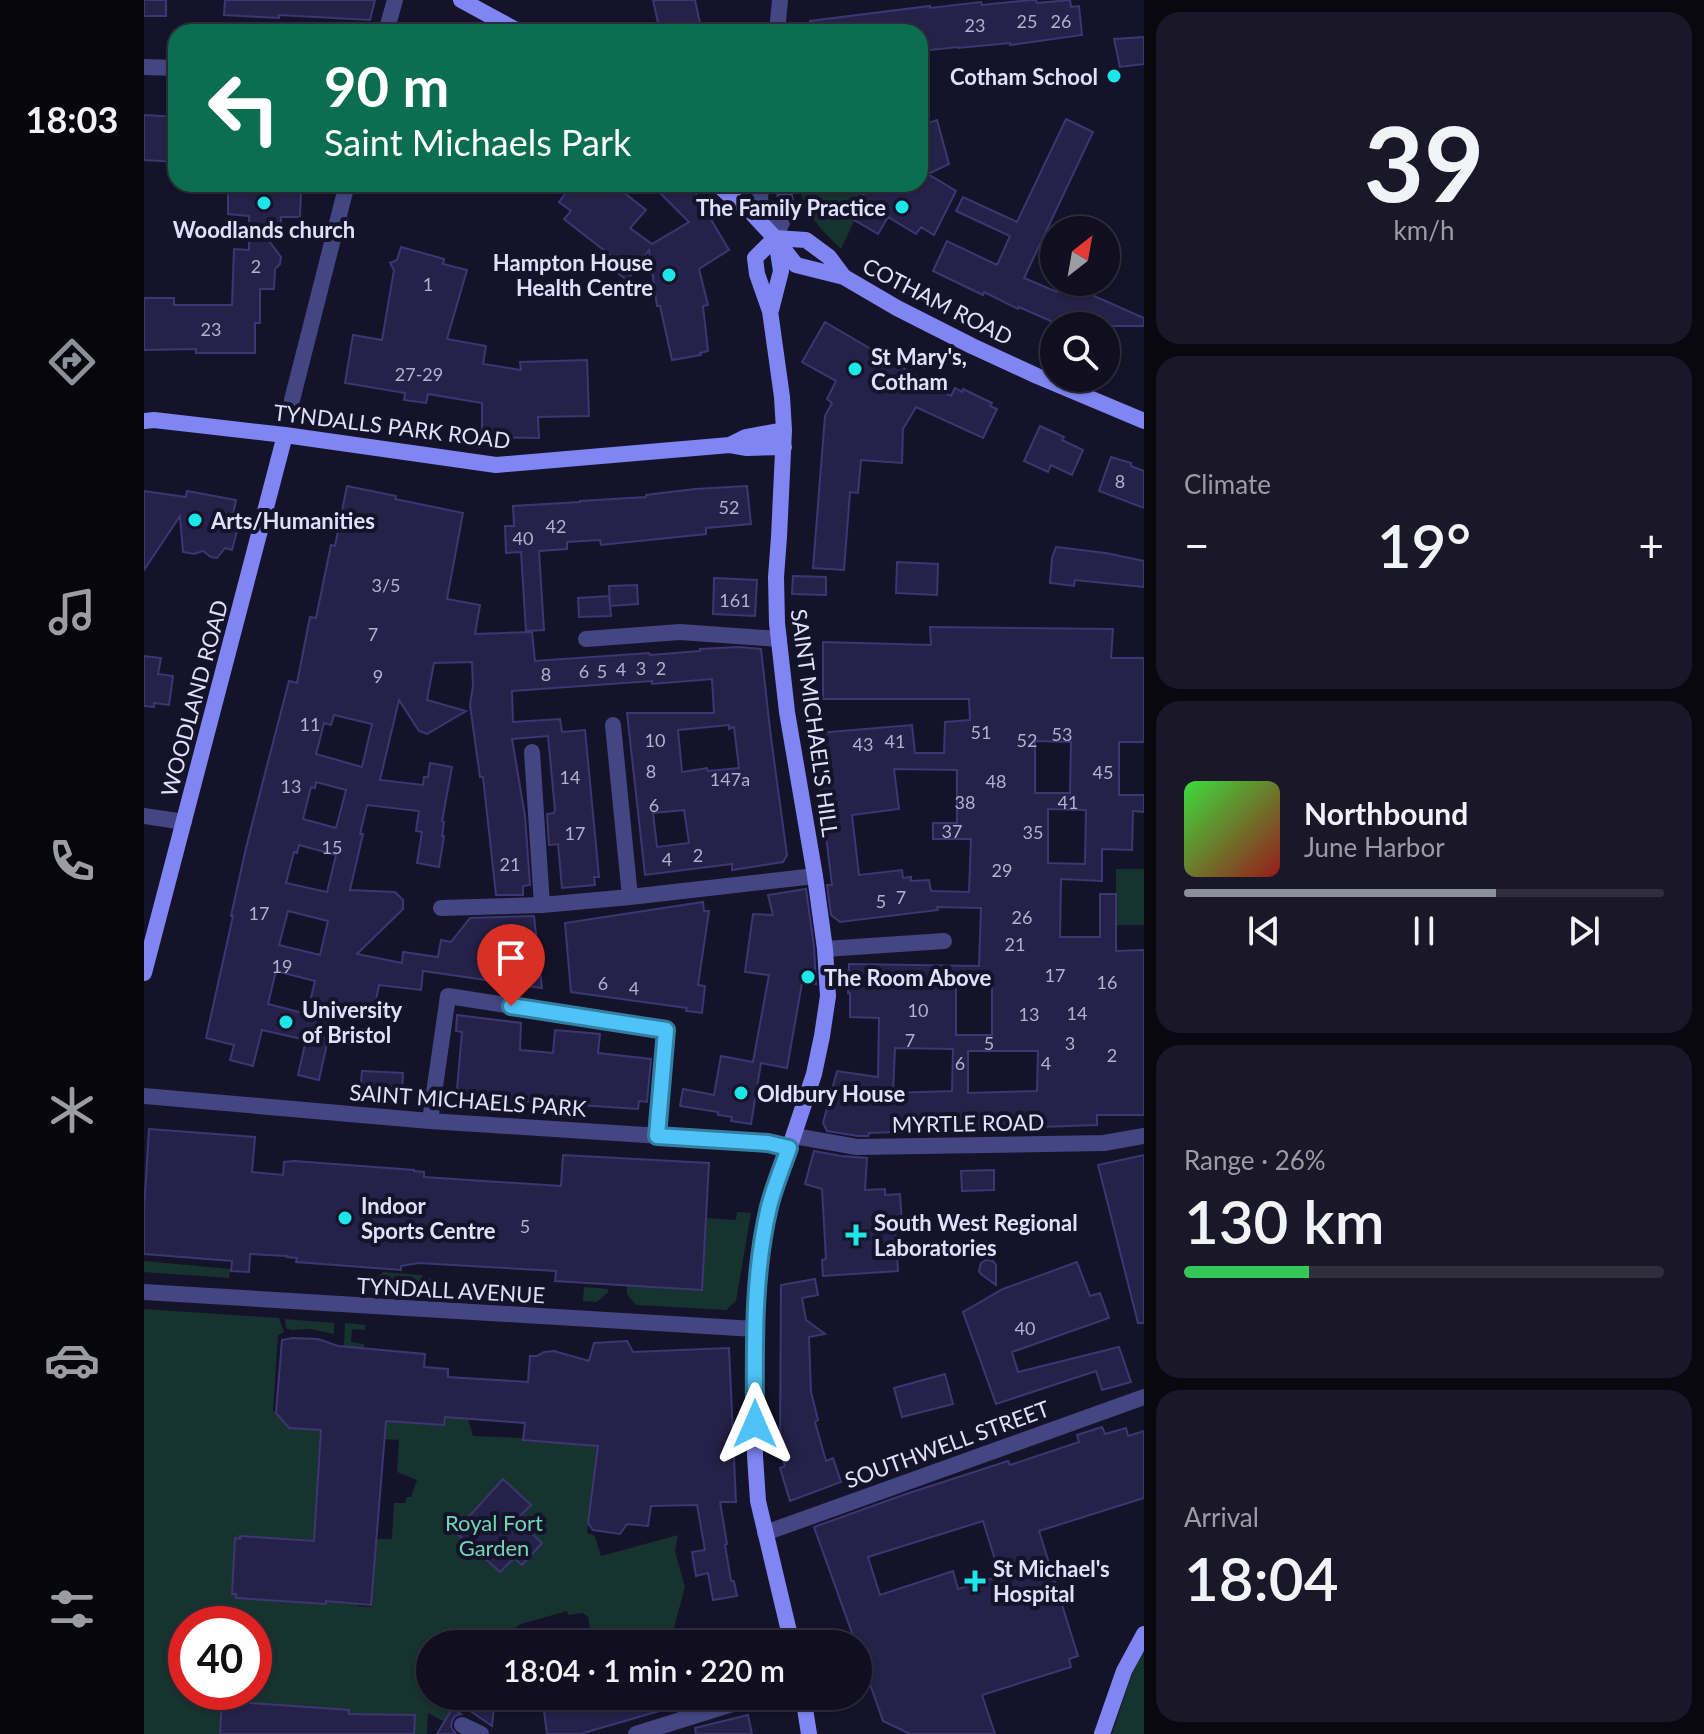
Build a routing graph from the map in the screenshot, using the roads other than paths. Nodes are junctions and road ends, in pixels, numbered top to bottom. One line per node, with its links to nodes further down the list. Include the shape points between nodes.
1 (395, 0): 4 (street)
2 (461, 0): 5 (street)
3 (780, 0): 6 (street)
4 (388, 24)
5 (505, 24)
6 (778, 24)
7 (144, 67): 8 (street)
8 (168, 68)
9 (345, 192): 16 (street)
10 (726, 192): 13 (street)
11 (760, 192): 13 (street)
12 (784, 192): 13 (street, via 788,209)
13 (775, 238): 14 (street, COTHAM ROAD, via 796,265); 14 (street, COTHAM ROAD, via 806,240); 15 (street, SAINT MICHAEL'S HILL, via 781,271); 15 (street, SAINT MICHAEL'S HILL, via 755,258)
14 (844, 277): 18 (street, COTHAM ROAD, via 972,346)
15 (770, 311): 20 (street, SAINT MICHAEL'S HILL)
16 (292, 400)
17 (144, 421): 19 (street, TYNDALLS PARK ROAD)
18 (1144, 421)
19 (285, 435): 20 (street, TYNDALLS PARK ROAD, via 496,465 730,445 746,437); 26 (street, WOODLAND ROAD)
20 (784, 439): 22 (street, SAINT MICHAEL'S HILL, via 776,577)
21 (586, 639): 22 (street, via 680,632)
22 (779, 639): 27 (street, SAINT MICHAEL'S HILL)
23 (613, 725): 28 (street)
24 (532, 752): 29 (street)
25 (144, 816): 26 (street)
26 (184, 822): 33 (street, WOODLAND ROAD)
27 (815, 876): 28 (street); 32 (street, SAINT MICHAEL'S HILL)
28 (630, 897): 29 (street)
29 (542, 905): 30 (street)
30 (441, 908)
31 (944, 941): 32 (street)
32 (825, 949): 38 (street, SAINT MICHAEL'S HILL, via 828,996 822,1036)
33 (144, 973)
34 (144, 1096): 35 (street, SAINT MICHAELS PARK)
35 (430, 1121): 36 (street, SAINT MICHAELS PARK); 36 (street, via 448,996 666,1030)
36 (657, 1136): 38 (street, SAINT MICHAELS PARK)
37 (1144, 1136): 38 (street, MYRTLE ROAD, via 1104,1143 857,1147)
38 (791, 1142): 40 (street, SAINT MICHAEL'S HILL, via 762,1242)
39 (144, 1292): 40 (street, TYNDALL AVENUE)
40 (755, 1329): 42 (street, SAINT MICHAEL'S HILL, via 755,1456)
41 (1144, 1397): 42 (street, SOUTHWELL STREET)
42 (765, 1533): 43 (street, SAINT MICHAEL'S HILL)
43 (789, 1630)
44 (1144, 1634): 51 (street, via 1124,1671)
45 (713, 1710): 49 (street)
46 (805, 1710): 50 (street)
47 (462, 1725): 48 (street)
48 (481, 1734)
49 (636, 1734)
50 (809, 1734)
51 (1102, 1734)

